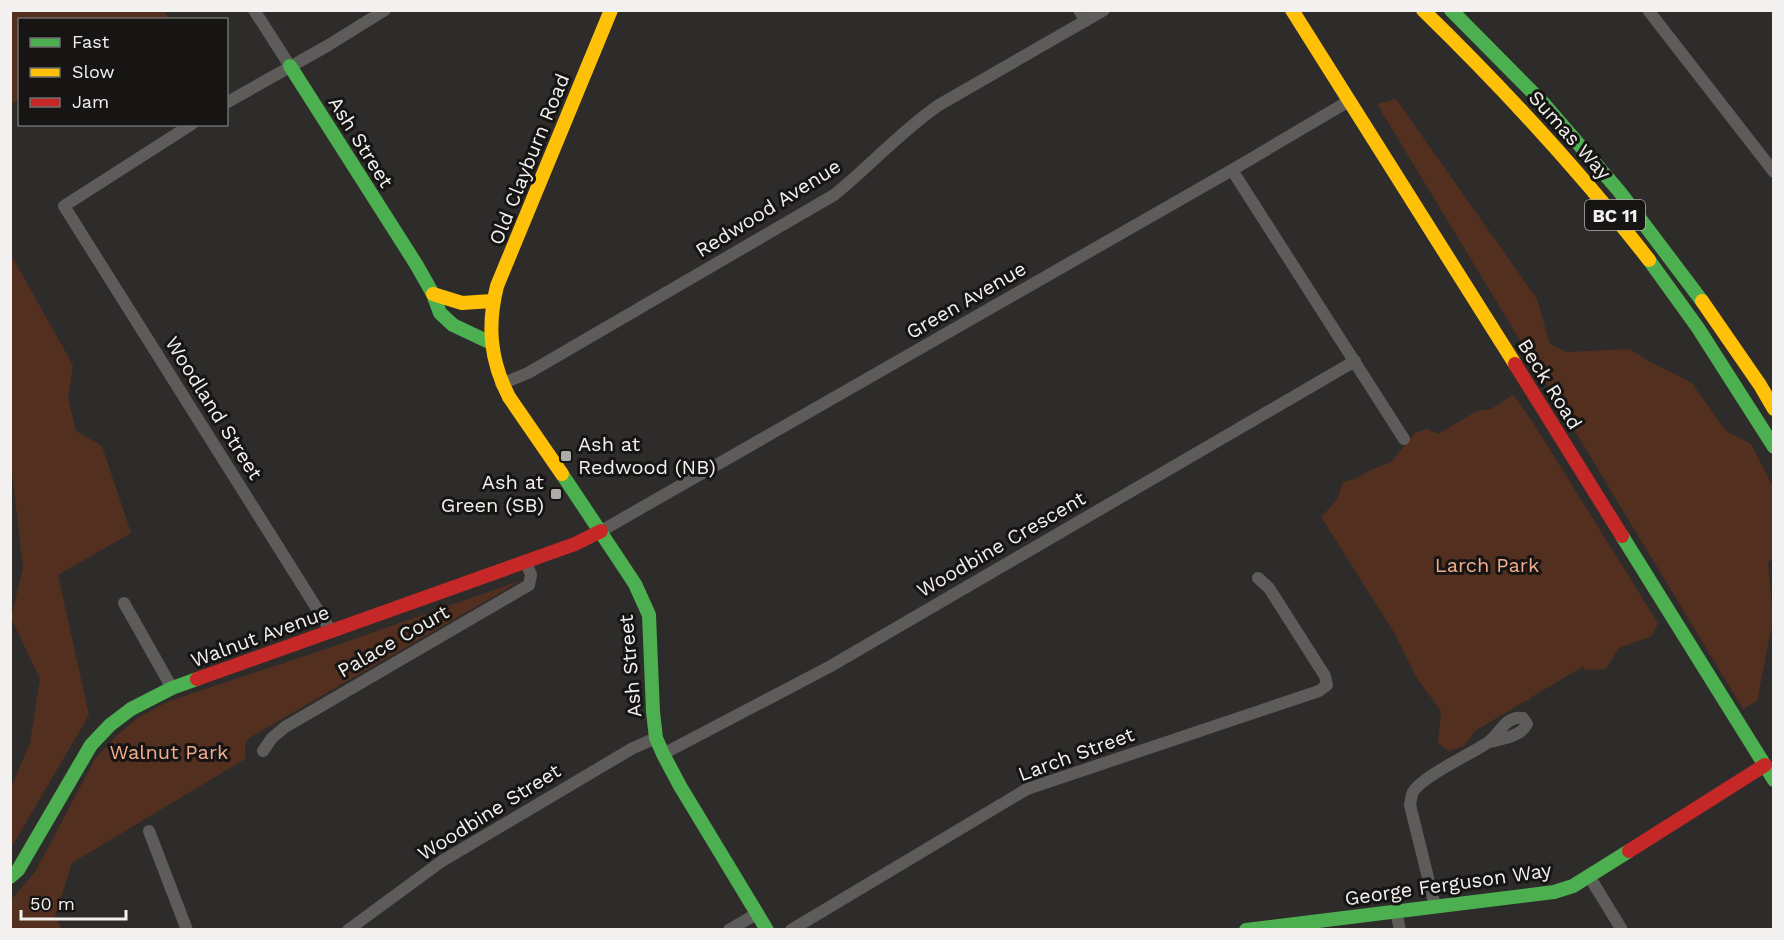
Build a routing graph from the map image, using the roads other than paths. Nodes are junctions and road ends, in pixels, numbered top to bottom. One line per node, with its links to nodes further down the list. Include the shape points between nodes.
1 (254, 10): 10 (street, Ash Street)
2 (385, 10): 10 (street)
3 (611, 10): 17 (main road, Old Clayburn Road)
4 (1104, 10): 9 (street, Redwood Avenue)
5 (1292, 10): 11 (main road, Beck Road)
6 (1423, 10): 24 (main road, Sumas Way / BC 11, via 1512,99 1611,211 1709,344)
7 (1450, 10): 22 (main road, Sumas Way / BC 11, via 1545,105 1619,190 1689,282)
8 (1648, 10): 15 (street)
9 (1083, 16): 21 (street, Redwood Avenue, via 915,121 834,195 528,373)
10 (290, 66): 12 (street); 16 (main road, Ash Street)
11 (1349, 101): 14 (street, Green Avenue); 35 (main road, Beck Road)
12 (228, 102)
13 (189, 126): 29 (street, Woodland Street, via 64,206)
14 (1232, 170): 20 (street); 25 (street, Green Avenue)
15 (1773, 172)
16 (433, 294): 17 (main road, via 462,303); 19 (main road, Ash Street, via 440,313 453,325)
17 (492, 301): 18 (main road, Old Clayburn Road)
18 (489, 324): 19 (main road, Ash Street)
19 (489, 342): 21 (main road, Ash Street)
20 (1355, 361): 23 (street); 34 (street, Woodbine Crescent, via 829,667)
21 (501, 384): 25 (main road, Ash Street)
22 (1773, 409)
23 (1404, 439)
24 (1773, 447)
25 (601, 531): 26 (main road, Walnut Avenue); 31 (main road, Ash Street, via 635,584 649,615)
26 (526, 562): 29 (main road, Walnut Avenue); 33 (street, Palace Court, via 531,575 529,585 285,728)
27 (1258, 578): 47 (street, Larch Street, via 1269,588 1325,676 1328,685 1319,692 1027,789)
28 (124, 603): 30 (street)
29 (331, 631): 30 (main road, Walnut Avenue)
30 (172, 688): 39 (main road, Walnut Avenue, via 131,710 91,745)
31 (656, 738): 34 (main road, Ash Street); 44 (street, Woodbine Street, via 442,861)
32 (1490, 742): 32 (street, via 1506,722 1516,717 1527,724 1515,735); 40 (street, via 1413,792 1410,805)
33 (263, 751)
34 (663, 754): 42 (main road, Ash Street)
35 (1765, 765): 36 (main road, Beck Road); 38 (main road, George Ferguson Way)
36 (1773, 780)
37 (150, 831): 43 (street)
38 (1589, 876): 40 (main road, George Ferguson Way, via 1554,892); 50 (street)
39 (10, 878)
40 (1435, 906): 41 (main road, George Ferguson Way)
41 (1396, 912): 48 (main road, George Ferguson Way); 49 (street)
42 (758, 913): 45 (street); 46 (main road, Ash Street)
43 (187, 930)
44 (348, 930)
45 (729, 930)
46 (767, 930)
47 (791, 930)
48 (1246, 930)
49 (1400, 930)
50 (1622, 930)

